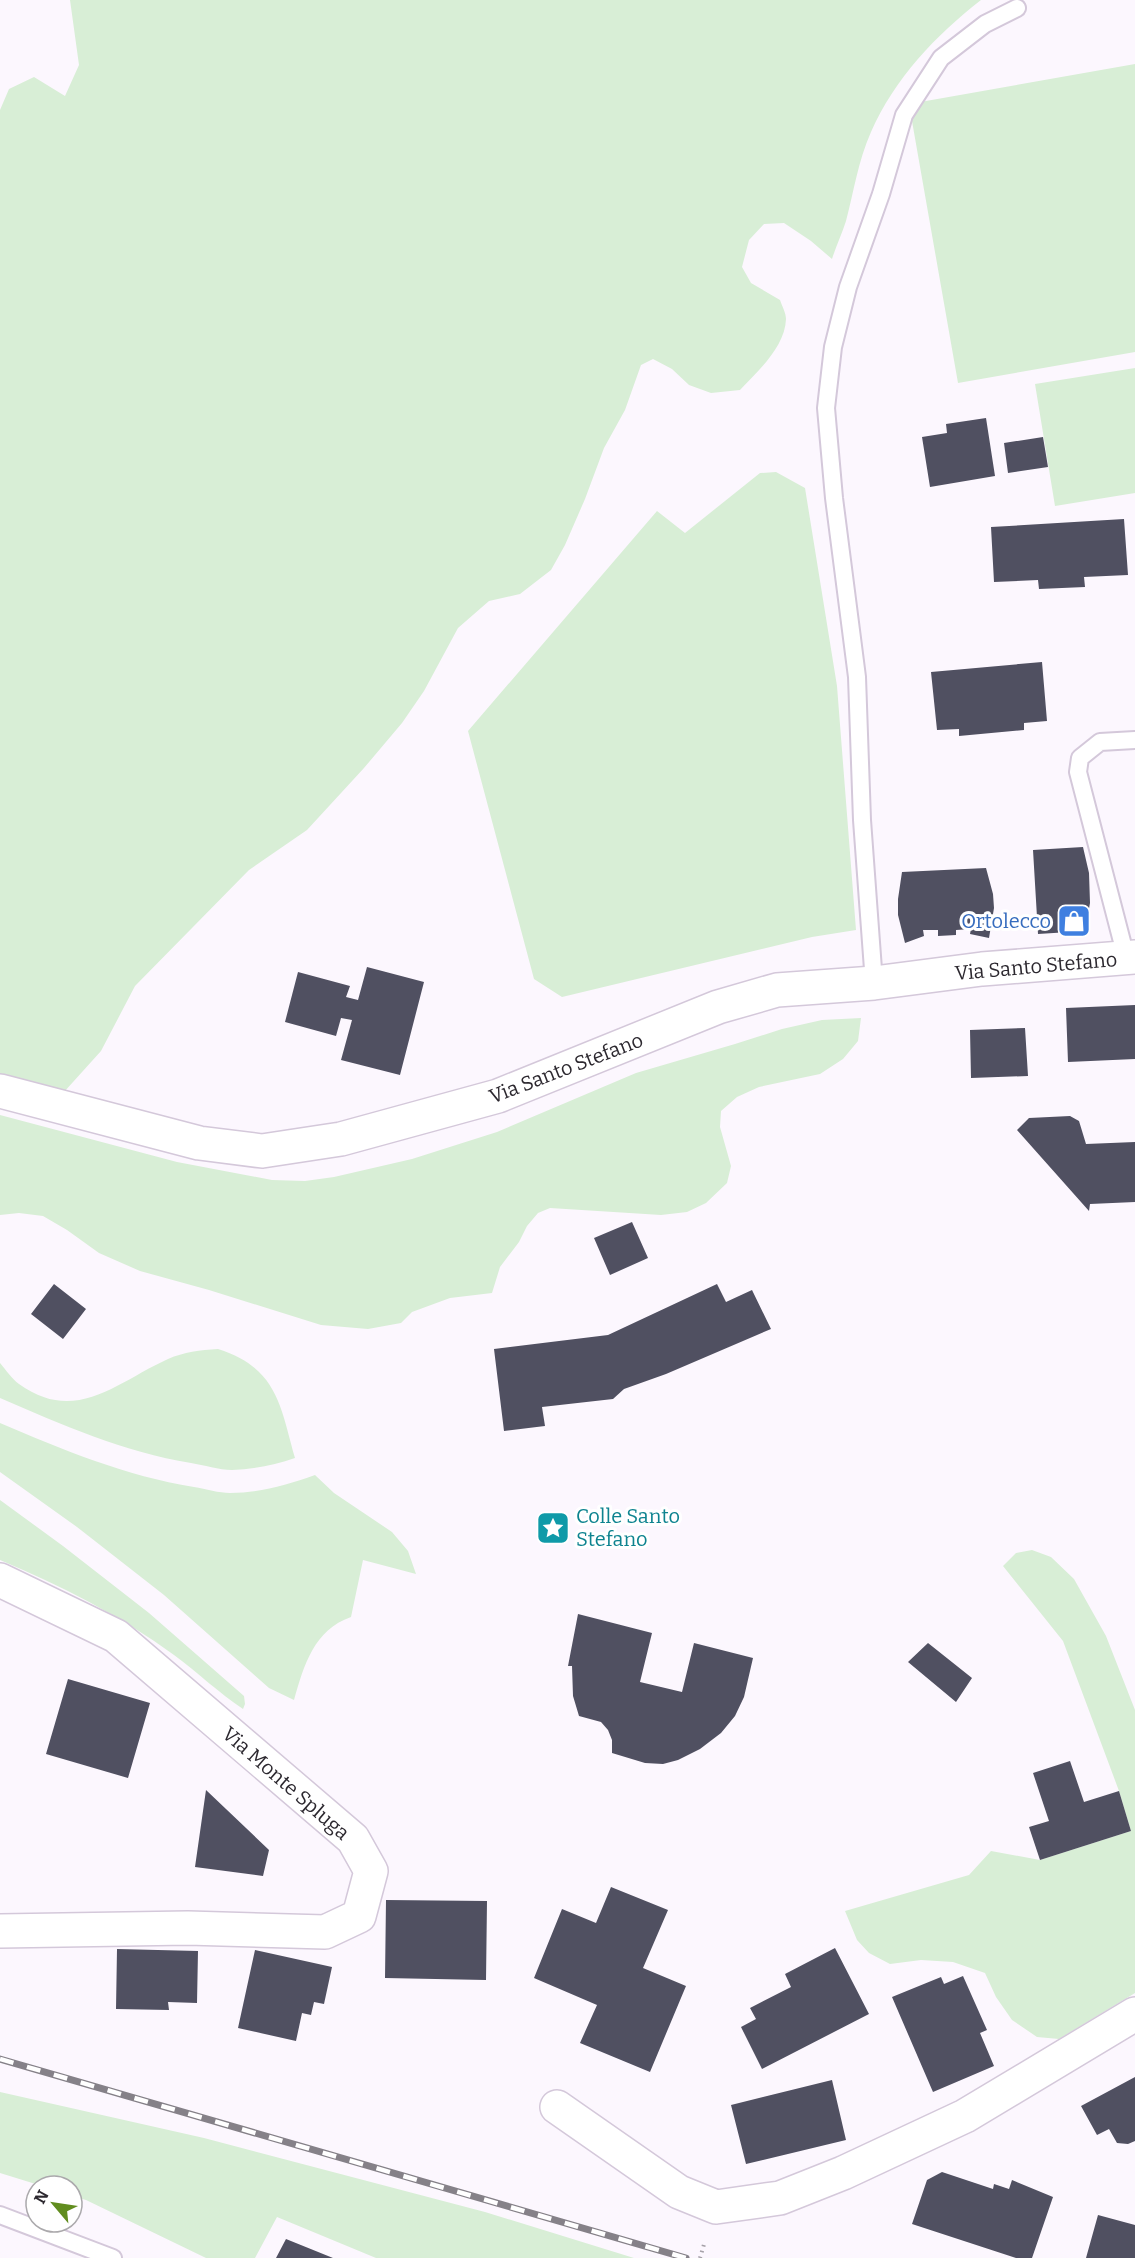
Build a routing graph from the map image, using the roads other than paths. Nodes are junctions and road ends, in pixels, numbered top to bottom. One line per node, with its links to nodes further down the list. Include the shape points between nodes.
1 (1017, 8): 4 (lane, via 985,24 941,58 904,115 833,346 826,408 857,677)
2 (1135, 740): 3 (lane, via 1100,742 1080,758 1078,772)
3 (1131, 957): 4 (street, Via Santo Stefano, via 982,969)
4 (874, 983): 5 (street, Via Santo Stefano, via 777,990 718,1007 498,1096 341,1139 262,1151 200,1143)
5 (0, 1091)
6 (0, 1580): 7 (street, Via Monte Spluga, via 116,1636 352,1839 371,1871 359,1916 325,1932 188,1928)
7 (0, 1931)
8 (1135, 2014): 9 (street, via 965,2116 780,2198 716,2207 679,2192)
9 (557, 2107)
10 (0, 2216): 11 (lane)
11 (113, 2258)

